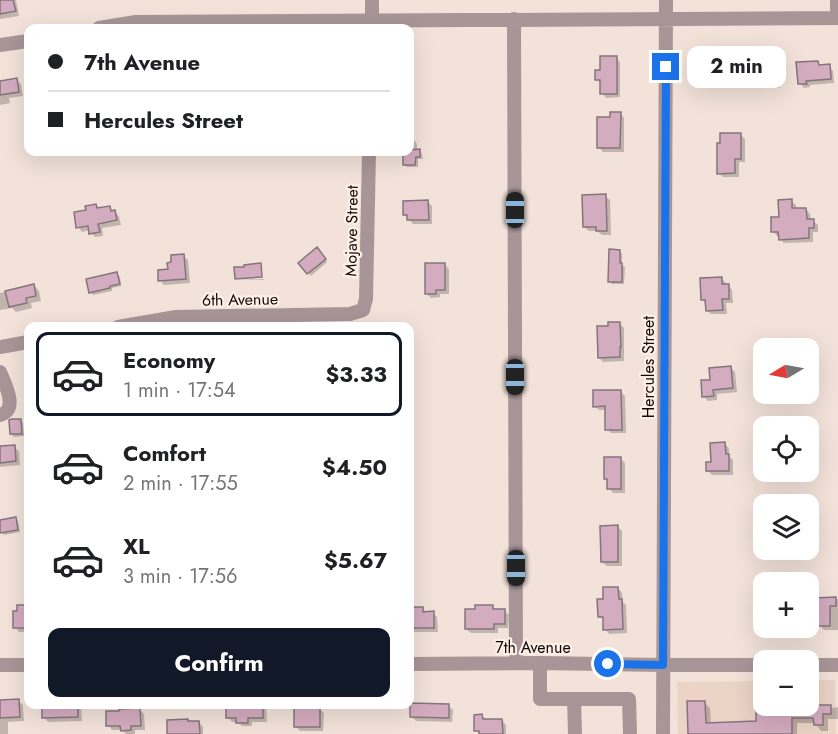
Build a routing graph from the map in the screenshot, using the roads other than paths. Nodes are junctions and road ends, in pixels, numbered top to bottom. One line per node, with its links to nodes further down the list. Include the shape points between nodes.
1 (372, 0): 8 (street)
2 (666, 0): 6 (street, Hercules Street)
3 (837, 0): 4 (street)
4 (838, 18): 6 (street)
5 (514, 19): 6 (street); 8 (street); 18 (street)
6 (666, 20): 23 (street, Hercules Street)
7 (124, 24): 8 (street)
8 (372, 24)
9 (24, 41): 10 (street)
10 (0, 45)
11 (369, 156): 12 (street, Mojave Street)
12 (363, 310): 13 (street, 6th Avenue, via 350,314 176,317)
13 (147, 322)
14 (24, 343): 15 (street)
15 (0, 347)
16 (0, 373): 17 (street, via 6,384 9,409)
17 (0, 415)
18 (516, 663): 19 (street, 7th Avenue); 21 (street, 7th Avenue)
19 (540, 663): 23 (street, 7th Avenue); 27 (street, via 540,699)
20 (24, 664): 22 (street)
21 (414, 664)
22 (0, 665)
23 (663, 665): 24 (street, 7th Avenue); 30 (street, Hercules Street)
24 (753, 665)
25 (819, 665): 26 (street)
26 (838, 665)
27 (574, 699): 28 (street); 29 (street, via 629,699)
28 (575, 734)
29 (630, 734)
30 (663, 734)

